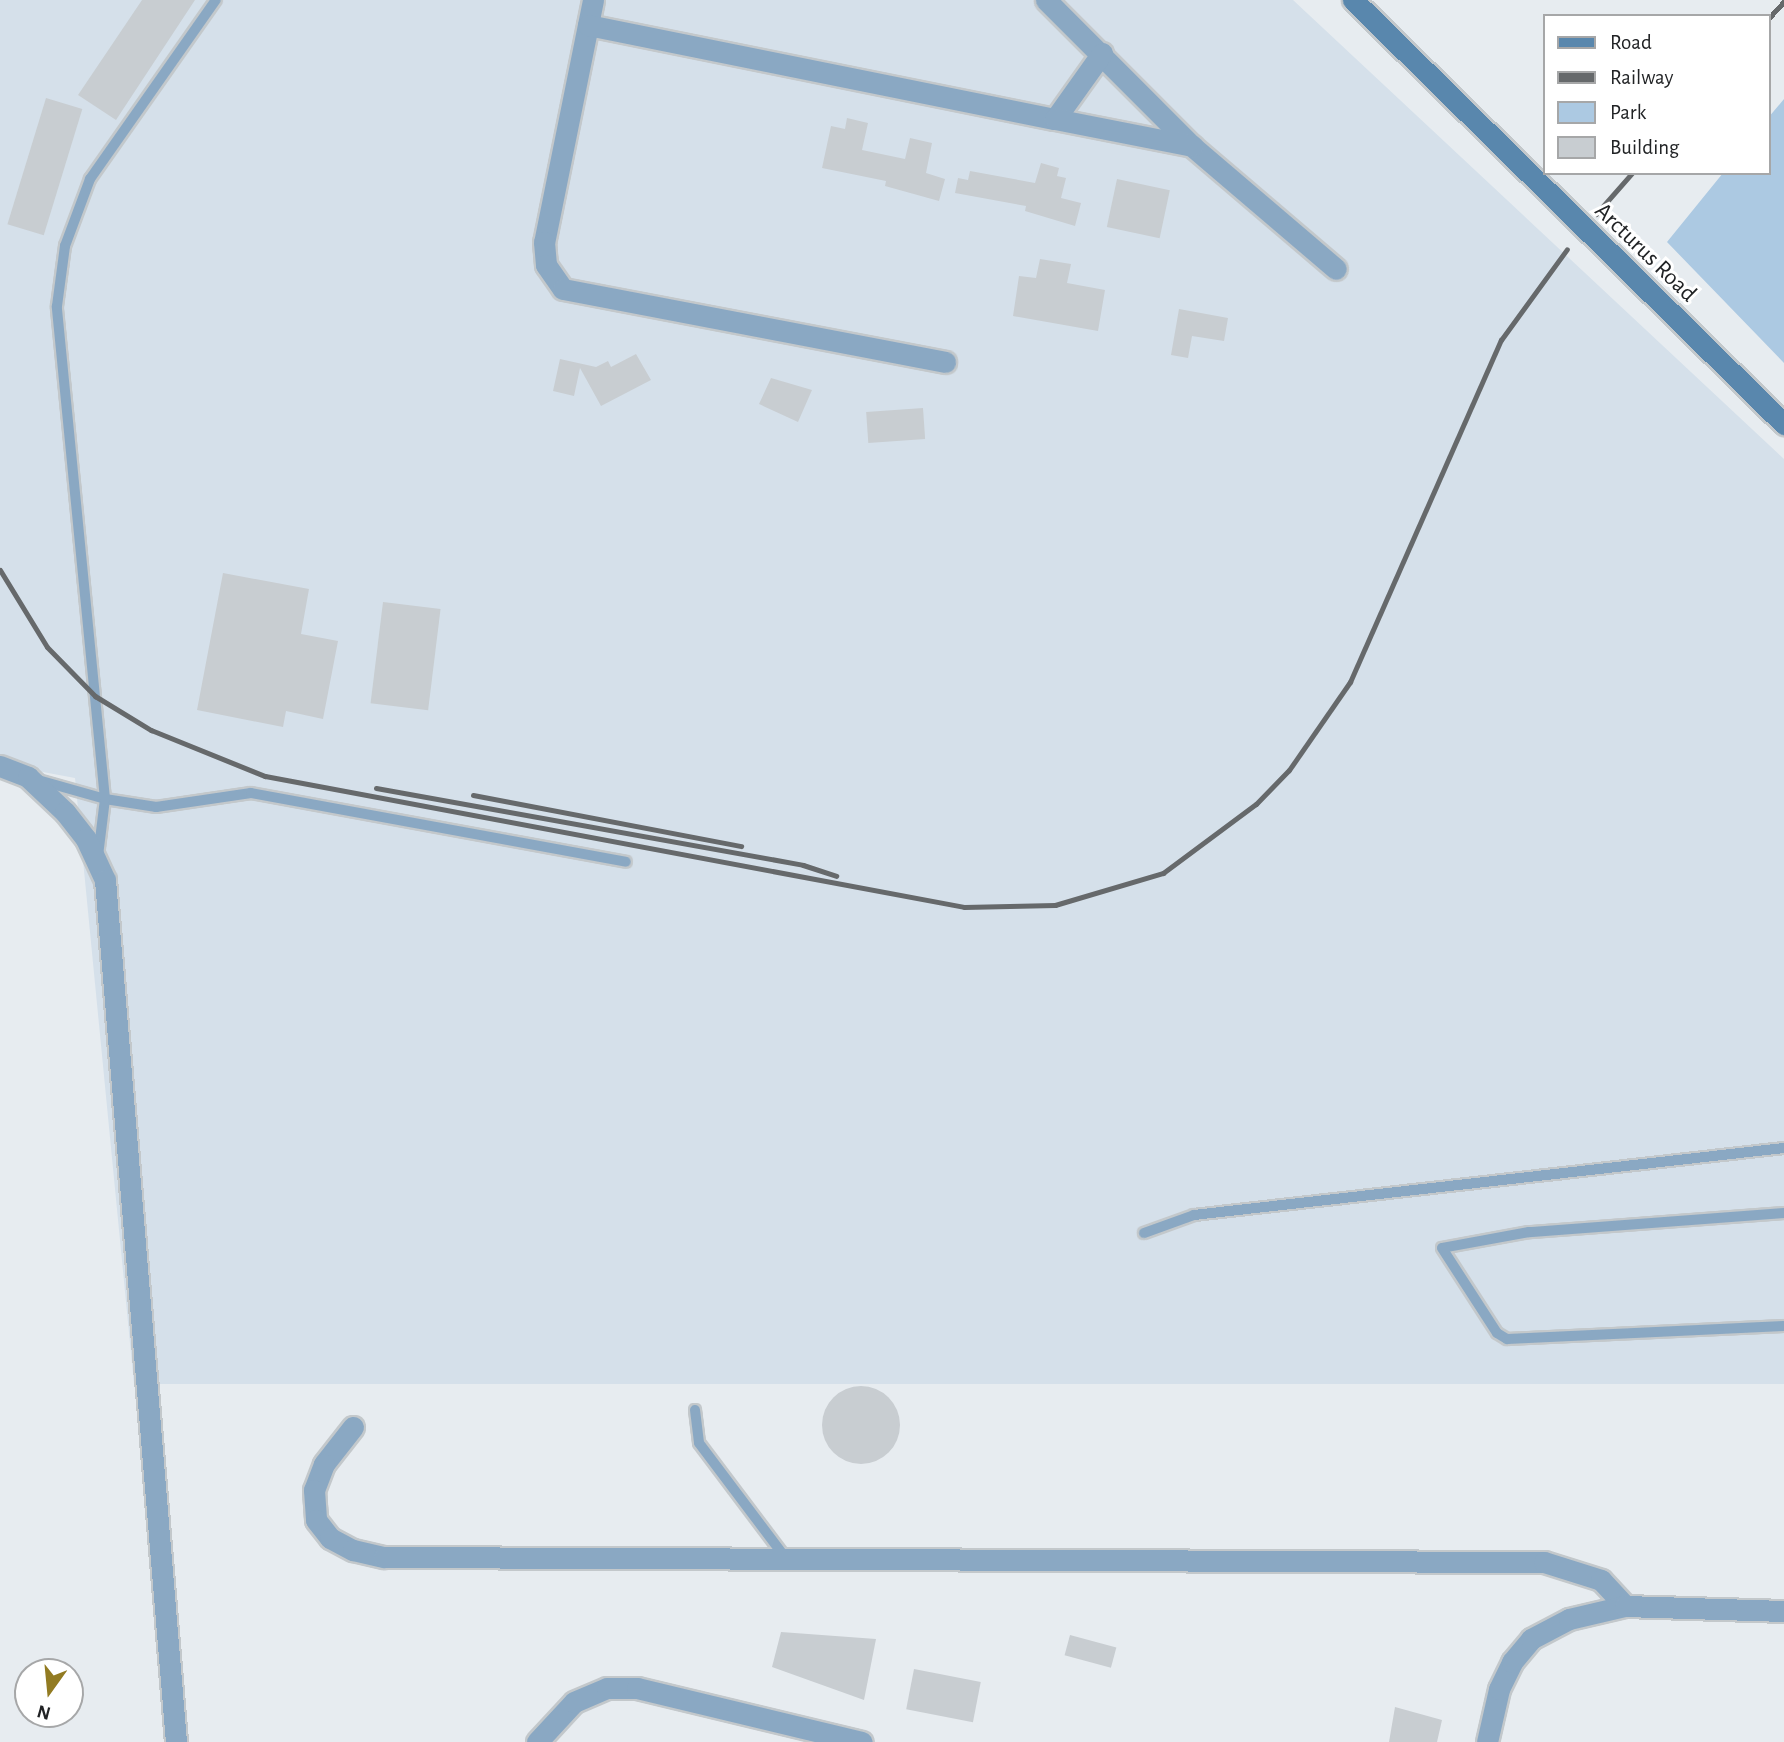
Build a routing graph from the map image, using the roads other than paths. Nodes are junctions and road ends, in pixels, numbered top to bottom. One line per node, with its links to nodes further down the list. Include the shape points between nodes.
1 (216, 0): 14 (lane, via 90,179 65,246 57,306)
2 (593, 0): 5 (street)
3 (1046, 0): 6 (street)
4 (1362, 2): 11 (main road, Arcturus Road)
5 (588, 25): 7 (street); 10 (street, via 544,242 546,265 563,289)
6 (1102, 53): 7 (street); 8 (street)
7 (1055, 119): 8 (street)
8 (1192, 146): 9 (street)
9 (1336, 269)
10 (945, 362)
11 (1784, 424)
12 (0, 765): 13 (street)
13 (28, 777): 14 (lane); 16 (street, via 65,812 86,839)
14 (105, 799): 15 (lane, via 156,807 251,793); 16 (lane)
15 (626, 862)
16 (97, 864): 26 (street, via 104,880)
17 (1784, 1148): 19 (lane, via 1194,1215)
18 (1784, 1213): 20 (lane, via 1529,1232 1442,1248 1497,1334 1507,1339)
19 (1144, 1233)
20 (1784, 1326)
21 (695, 1410): 23 (lane, via 699,1443)
22 (353, 1427): 23 (street, via 324,1464 314,1490 316,1520 330,1538 353,1550 384,1557)
23 (785, 1557): 24 (street, via 1544,1562 1601,1580)
24 (1625, 1606): 25 (street); 29 (street, via 1569,1619 1531,1639 1499,1689)
25 (1784, 1611)
26 (176, 1742)
27 (537, 1742): 28 (street, via 574,1702 607,1688 637,1688)
28 (862, 1742)
29 (1487, 1742)

